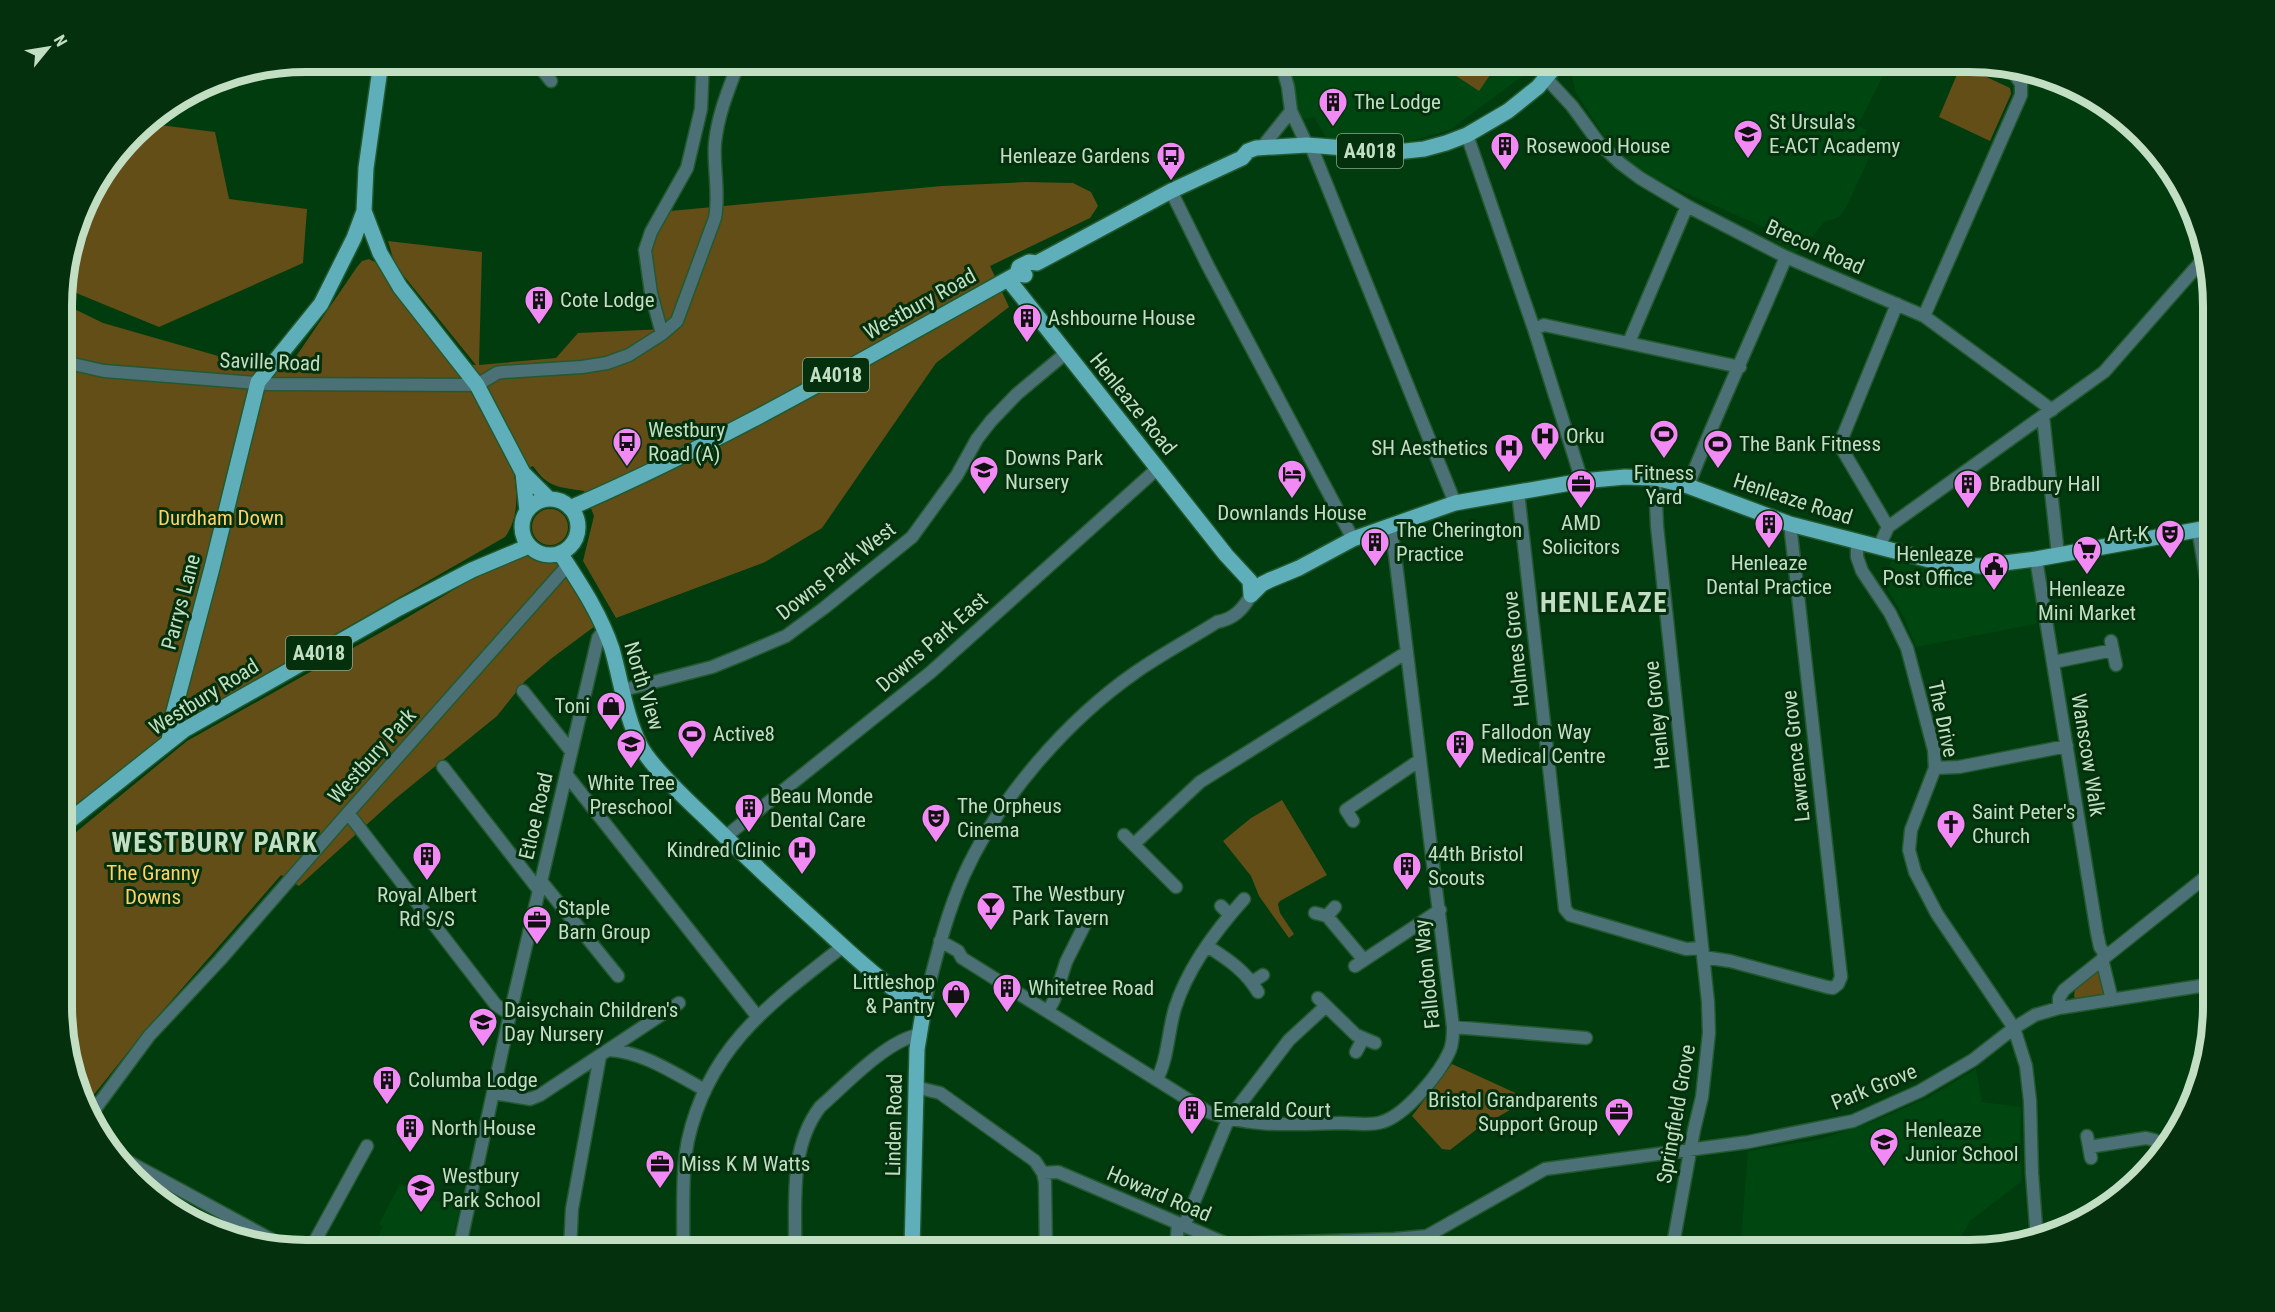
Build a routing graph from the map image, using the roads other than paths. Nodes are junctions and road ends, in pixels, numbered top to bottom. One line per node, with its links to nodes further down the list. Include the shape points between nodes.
1 (380, 72): 16 (main road, Parrys Lane)
2 (544, 72): 9 (street)
3 (703, 72): 23 (street, via 701,109 687,168 645,250)
4 (735, 72): 23 (street, via 718,117 715,218 677,321)
5 (1284, 72): 10 (street)
6 (1550, 72): 11 (main road, Westbury Road / A4018, via 1508,111)
7 (1555, 72): 15 (street, Brecon Road, via 1572,106 1599,143 1620,163)
8 (2016, 76): 21 (street, via 2021,95)
9 (551, 81)
10 (1291, 111): 12 (street); 13 (street)
11 (1467, 135): 12 (main road, Westbury Road / A4018, via 1424,149 1396,152); 22 (street)
12 (1309, 146): 13 (main road, Westbury Road / A4018); 38 (street)
13 (1267, 148): 14 (main road, Westbury Road / A4018, via 1264,157 1249,161 1242,158)
14 (1171, 191): 19 (main road, Westbury Road / A4018, via 1036,263 1029,262); 45 (street)
15 (1687, 207): 17 (street, Brecon Road); 24 (street)
16 (364, 211): 28 (main road, Parrys Lane, via 380,253 400,287); 29 (main road, Parrys Lane, via 321,304)
17 (1786, 257): 20 (street, Brecon Road); 27 (street)
18 (2199, 263): 30 (street, via 2104,372)
19 (1012, 277): 25 (main road, Henleaze Road); 40 (main road, Westbury Road / A4018, via 807,392)
20 (1897, 304): 21 (street, Brecon Road); 43 (street, via 1843,436 1842,448)
21 (1924, 316): 30 (street, Brecon Road)
22 (1534, 329): 24 (street, via 1544,325); 34 (street)
23 (662, 334): 28 (street, via 629,355 607,363 502,372)
24 (1629, 342): 27 (street)
25 (1066, 353): 31 (main road, Henleaze Road); 57 (street, Downs Park West, via 991,421 912,537 824,608 786,636 744,654 712,667)
26 (72, 364): 29 (street, Saville Road, via 105,371)
27 (1740, 367): 35 (street)
28 (477, 385): 29 (street, Saville Road); 32 (main road, Parrys Lane)
29 (260, 387): 59 (main road, Parrys Lane)
30 (2048, 413): 43 (street); 50 (street)
31 (1158, 468): 52 (main road, Henleaze Road, via 1226,555 1240,587); 72 (street, Downs Park East, via 931,672)
32 (523, 473): 37 (main road, Parrys Lane); 39 (main road, Parrys Lane)
33 (1655, 478): 34 (main road, Henleaze Road); 35 (main road, Henleaze Road); 86 (street, Henley Grove)
34 (1582, 481): 36 (main road, Henleaze Road)
35 (1688, 486): 41 (main road, Henleaze Road)
36 (1518, 492): 38 (main road, Henleaze Road); 86 (street, Holmes Grove, via 1565,909 1570,915)
37 (549, 499): 39 (main road, via 536,502); 40 (main road, via 561,501)
38 (1455, 504): 42 (main road, Henleaze Road)
39 (527, 511): 46 (main road, via 522,526)
40 (573, 513): 49 (main road, via 577,535)
41 (1790, 524): 47 (main road, Henleaze Road); 86 (street, Lawrence Grove, via 1841,976 1838,984 1827,987)
42 (1389, 525): 45 (main road, Henleaze Road); 54 (street, Fallodon Way)
43 (1888, 527): 48 (street)
44 (2203, 529): 50 (main road, Henleaze Road)
45 (1353, 539): 52 (main road, Henleaze Road, via 1299,568 1266,594)
46 (526, 540): 49 (main road, via 543,554); 60 (main road, Westbury Road / A4018)
47 (1857, 542): 48 (main road, Henleaze Road); 66 (street, The Drive, via 1862,571 1907,648 1932,740)
48 (1879, 547): 51 (main road, Henleaze Road, via 1963,566)
49 (565, 555): 53 (main road, North View); 68 (street, Westbury Park, via 556,579)
50 (2058, 555): 51 (main road, Henleaze Road)
51 (2036, 559): 55 (street, Wanscow Walk)
52 (1251, 595): 83 (street, via 1243,610 1217,622 1125,681 1072,725 1026,778 992,826 969,865)
53 (605, 629): 57 (main road, North View); 63 (street, Etloe Road, via 598,638)
54 (1407, 652): 64 (street, Fallodon Way); 73 (street, via 1200,782)
55 (2054, 663): 56 (street, via 2112,646); 62 (street, Wanscow Walk)
56 (2116, 665)
57 (623, 690): 72 (main road, North View, via 640,746)
58 (523, 691): 63 (street)
59 (173, 715): 60 (main road); 61 (main road, Parrys Lane)
60 (184, 730): 61 (main road, Westbury Road / A4018)
61 (169, 741): 69 (main road, Westbury Road / A4018)
62 (2067, 746): 66 (street); 89 (street, Wanscow Walk)
63 (571, 751): 67 (street, Etloe Road)
64 (1420, 760): 70 (street, via 1346,810); 79 (street, Fallodon Way)
65 (443, 767): 75 (street)
66 (1935, 768): 101 (street, The Drive, via 1911,830 1909,850 1915,872 1937,914)
67 (566, 774): 75 (street, Etloe Road); 99 (street)
68 (348, 813): 98 (street, via 496,1005); 110 (street, Westbury Park, via 149,1036)
69 (72, 819)
70 (1353, 821)
71 (1124, 835): 73 (street)
72 (725, 837): 85 (main road, North View)
73 (1134, 844): 76 (street)
74 (2203, 879): 89 (street)
75 (540, 885): 91 (street); 98 (street, Etloe Road)
76 (1176, 887)
77 (1244, 899): 81 (street)
78 (1221, 906): 81 (street)
79 (1440, 910): 80 (street, via 1359,963 1331,912); 100 (street, Fallodon Way)
80 (1315, 913)
81 (1230, 915): 84 (street)
82 (1088, 918): 97 (street)
83 (940, 940): 87 (street); 88 (street, Fallodon Way)
84 (1207, 946): 90 (street, via 1236,966 1255,987); 106 (street, via 1176,1005)
85 (842, 947): 94 (main road, North View, via 901,994); 99 (street)
86 (1702, 952): 115 (street, Springfield Grove, via 1708,1043)
87 (936, 957): 88 (street); 94 (street)
88 (962, 958): 97 (street, Fallodon Way)
89 (2104, 958): 93 (street); 96 (street, via 2064,990)
90 (1263, 975)
91 (618, 976)
92 (2203, 986): 93 (street, Park Grove)
93 (2112, 1000): 96 (street, Park Grove)
94 (925, 1001): 102 (main road, Linden Road)
95 (679, 1003): 105 (street)
96 (2059, 1008): 101 (street, Park Grove, via 2035,1015)
97 (1048, 1011): 106 (street, Fallodon Way)
98 (510, 1014): 109 (street, Etloe Road)
99 (757, 1016): 108 (street, via 731,1047)
100 (1454, 1027): 103 (street); 111 (street, Fallodon Way, via 1446,1059 1411,1105 1380,1123 1274,1124)
101 (2014, 1028): 115 (street, Park Grove, via 1920,1091 1853,1121); 120 (street, The Drive, via 2026,1066 2030,1101)
102 (918, 1035): 107 (main road, Linden Road); 126 (street, via 890,1047 814,1115 797,1156)
103 (1586, 1038)
104 (1356, 1052): 111 (street, via 1369,1041 1356,1035 1322,1002)
105 (605, 1053): 108 (street, via 629,1053 648,1060); 109 (street, via 530,1099); 124 (street, via 572,1209)
106 (1157, 1079): 111 (street, Fallodon Way, via 1208,1112)
107 (915, 1086): 118 (street, via 945,1096 1035,1161); 127 (main road, Linden Road)
108 (705, 1090): 125 (street, via 688,1141)
109 (493, 1093): 123 (street, Etloe Road)
110 (95, 1108)
111 (1228, 1120): 119 (street)
112 (2159, 1143): 114 (street, via 2146,1138)
113 (367, 1146): 122 (street)
114 (2089, 1147)
115 (1691, 1150): 117 (street, Park Grove); 132 (street, Springfield Grove)
116 (134, 1165): 121 (street)
117 (1545, 1169): 131 (street, Howard Road, via 1427,1236)
118 (1043, 1173): 119 (street, Howard Road, via 1058,1172); 128 (street)
119 (1181, 1224): 129 (street, via 1176,1229); 130 (street, Howard Road)
120 (2036, 1230)
121 (267, 1237)
122 (316, 1240)
123 (461, 1240)
124 (570, 1240)
125 (683, 1240)
126 (795, 1240)
127 (912, 1240)
128 (1046, 1240)
129 (1176, 1240)
130 (1218, 1240)
131 (1412, 1240)
132 (1674, 1240)

